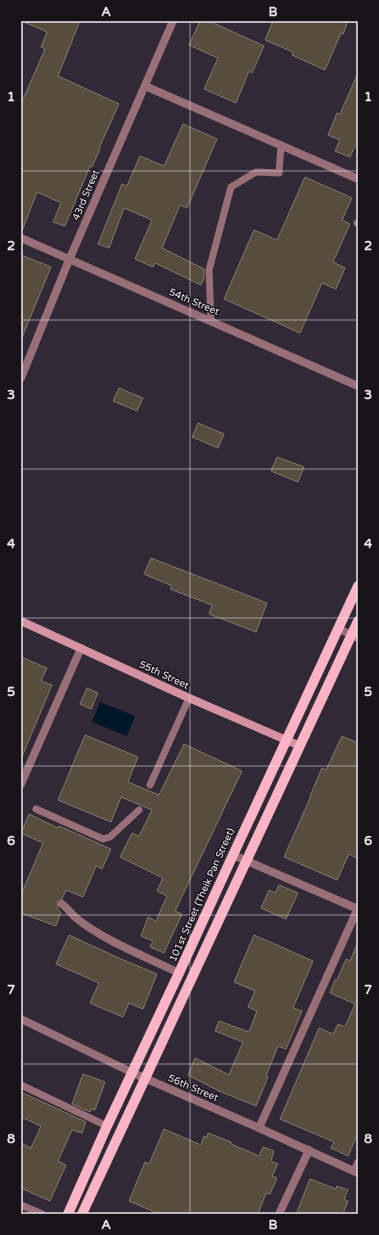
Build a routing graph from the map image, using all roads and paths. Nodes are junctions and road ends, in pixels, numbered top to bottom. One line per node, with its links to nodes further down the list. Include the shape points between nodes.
1 (173, 21): 2 (street, 43rd Street)
2 (145, 86): 3 (street); 6 (street, 43rd Street)
3 (281, 145): 4 (street); 7 (lane, via 279,173 256,172 231,187 209,270)
4 (358, 179)
5 (21, 238): 6 (street, 54th Street)
6 (69, 260): 7 (street, 54th Street); 8 (street, 43rd Street)
7 (211, 320): 9 (street, 54th Street)
8 (21, 378)
9 (358, 386)
10 (358, 586): 13 (main road, 101st Street (Theik Pan Street))
11 (21, 621): 15 (main road, 55th Street)
12 (358, 621): 14 (main road)
13 (339, 629): 14 (street); 17 (main road, 101st Street (Theik Pan Street))
14 (355, 636): 18 (main road)
15 (81, 648): 16 (main road, 55th Street); 19 (street)
16 (189, 698): 17 (main road, 55th Street); 20 (lane)
17 (287, 740): 18 (main road, 55th Street); 23 (main road, 101st Street (Theik Pan Street))
18 (300, 746): 24 (main road)
19 (21, 784)
20 (150, 785)
21 (36, 810): 22 (lane, via 102,840 110,837)
22 (139, 810)
23 (233, 855): 24 (street); 27 (main road, 101st Street (Theik Pan Street))
24 (246, 861): 26 (street); 30 (main road)
25 (62, 904): 27 (street, via 75,917 97,932)
26 (358, 909): 33 (street)
27 (180, 973): 29 (main road, 101st Street (Theik Pan Street))
28 (21, 1019): 29 (street, 56th Street)
29 (133, 1073): 30 (street, 56th Street); 32 (main road, 101st Street (Theik Pan Street))
30 (145, 1079): 33 (street, 56th Street); 40 (main road)
31 (21, 1085): 32 (lane)
32 (107, 1126): 39 (main road, 101st Street (Theik Pan Street))
33 (259, 1128): 34 (street, 56th Street)
34 (309, 1150): 36 (street, 56th Street); 41 (street)
35 (358, 1163): 36 (street)
36 (356, 1172)
37 (21, 1205): 38 (lane)
38 (42, 1214)
39 (68, 1214)
40 (82, 1214)
41 (279, 1214)

